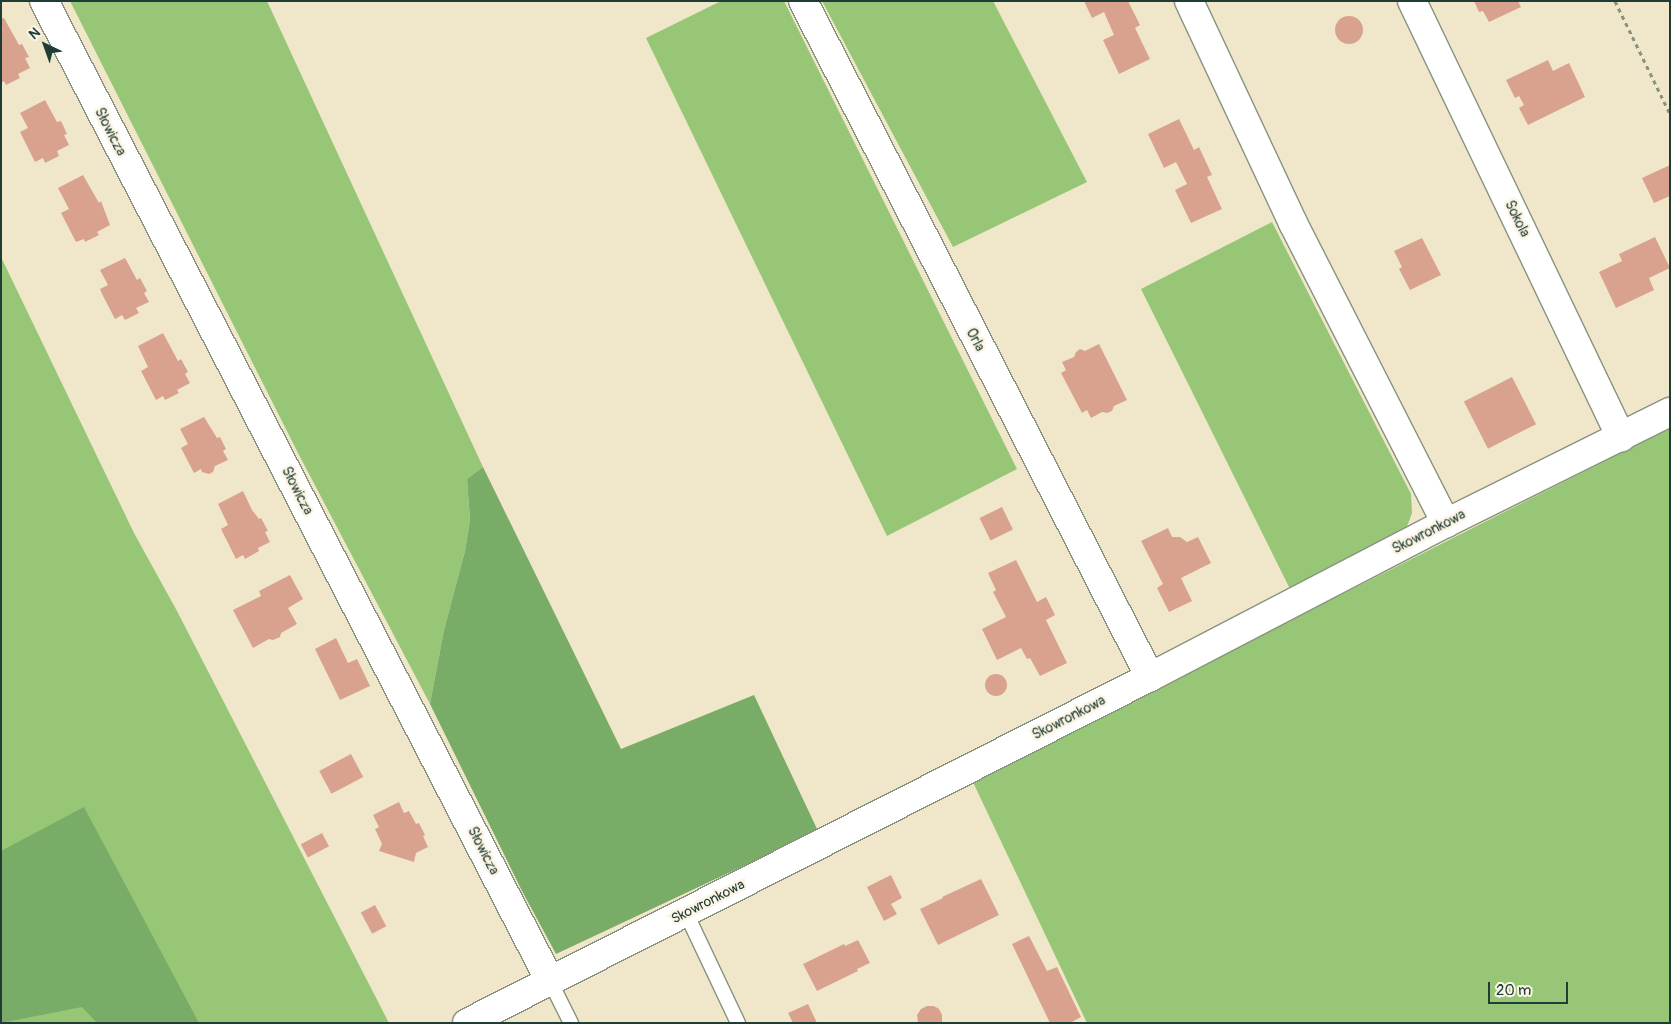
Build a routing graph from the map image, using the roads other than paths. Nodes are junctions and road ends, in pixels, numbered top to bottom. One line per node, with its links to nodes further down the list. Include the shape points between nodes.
1 (44, 1): 10 (street, Słowicza)
2 (803, 1): 8 (street, Orla)
3 (1189, 1): 7 (street, via 1293,223)
4 (1412, 1): 6 (street, Sokola)
5 (1670, 412): 6 (street, Skowronkowa)
6 (1621, 437): 7 (street, Skowronkowa)
7 (1446, 523): 8 (street, Skowronkowa)
8 (1150, 677): 9 (street, Skowronkowa)
9 (686, 913): 10 (street, Skowronkowa); 13 (lane)
10 (550, 981): 11 (street, Skowronkowa); 12 (lane)
11 (467, 1023)
12 (571, 1023)
13 (738, 1023)

